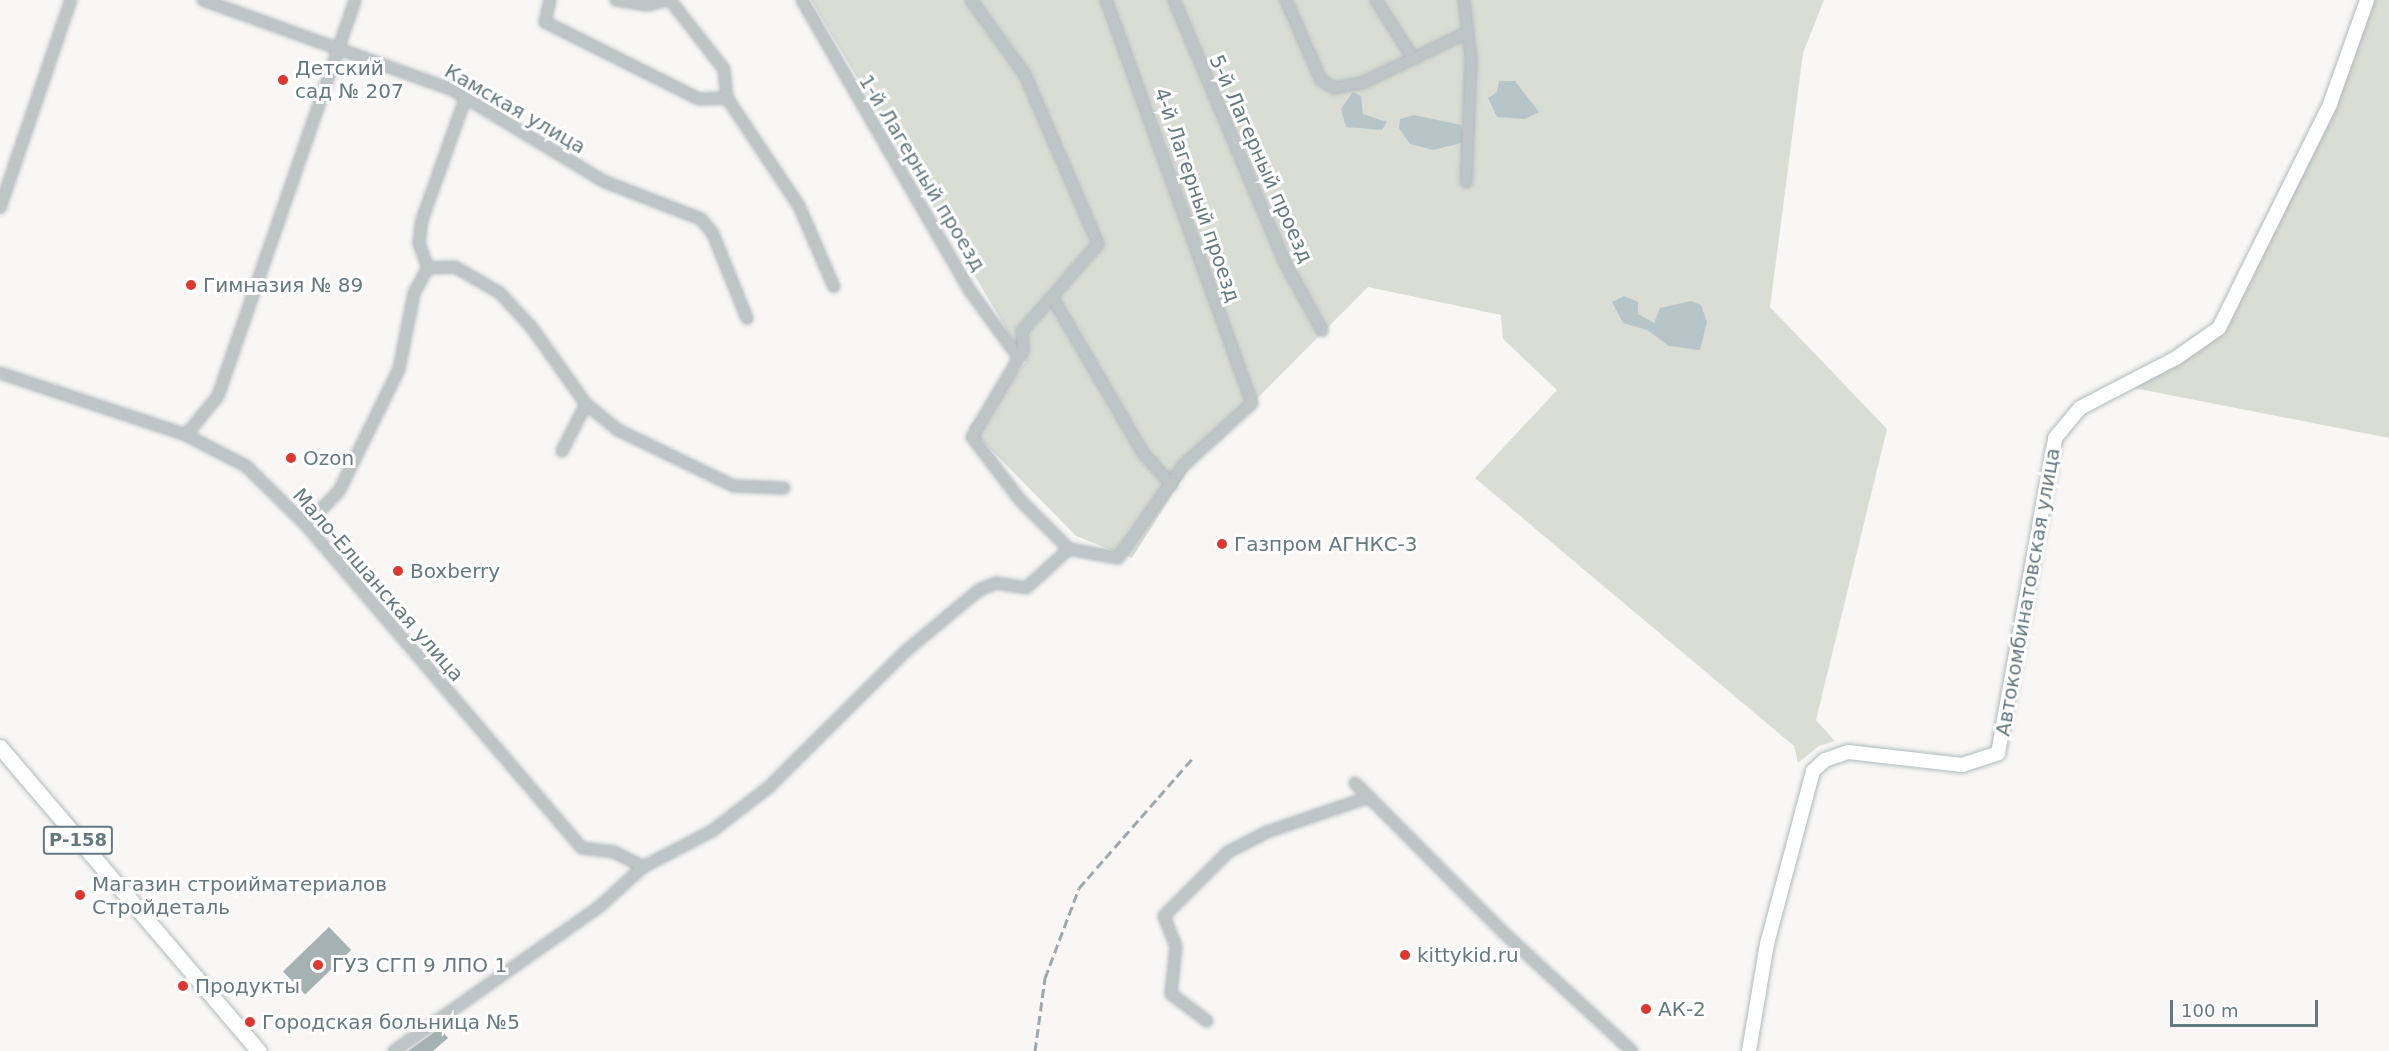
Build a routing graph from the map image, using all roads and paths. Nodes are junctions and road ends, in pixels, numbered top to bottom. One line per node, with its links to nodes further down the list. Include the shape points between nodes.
1 (70, 0): 21 (street)
2 (203, 0): 16 (street, Камская улица)
3 (355, 0): 16 (street)
4 (550, 0): 18 (street, via 545,22 699,99)
5 (616, 0): 6 (street, via 648,5)
6 (668, 0): 18 (street, via 724,69)
7 (802, 0): 27 (street, 1-й Лагерный проезд, via 970,291)
8 (971, 0): 24 (street, via 1024,75 1098,244)
9 (1106, 0): 32 (street, 4-й Лагерный проезд, via 1252,403 1183,466)
10 (1173, 0): 26 (street, 5-й Лагерный проезд, via 1284,263)
11 (1286, 0): 17 (street, via 1321,80 1334,88 1362,83)
12 (1376, 0): 17 (street)
13 (1464, 0): 15 (street)
14 (2367, 0): 44 (street, Автокомбинатовская улица, via 2330,104 2219,328 2176,358 2080,408 2055,438 1998,753 1962,765 1848,752 1825,760 1813,771 1767,944)
15 (1468, 32): 17 (street); 20 (street, via 1471,60)
16 (337, 49): 19 (street, Камская улица, via 402,69); 30 (street, via 218,396)
17 (1413, 58)
18 (727, 98): 23 (street, via 799,206)
19 (465, 99): 22 (street, via 422,220 419,243); 25 (street, Камская улица, via 603,181 701,219 713,234)
20 (1466, 182)
21 (0, 208)
22 (428, 268): 29 (street, via 455,267 500,293 532,328); 34 (street, via 414,293 399,369 339,491)
23 (834, 287)
24 (1052, 297): 27 (street, via 1022,331); 32 (street, via 1143,453)
25 (747, 318)
26 (1322, 330)
27 (1019, 358): 35 (street, via 972,437 1021,501)
28 (0, 373): 30 (street, Мало-Елшанская улица)
29 (586, 404): 31 (street); 33 (street, via 618,430 734,486)
30 (186, 435): 34 (street, Мало-Елшанская улица, via 246,466)
31 (562, 451)
32 (1172, 485): 35 (street, via 1118,558)
33 (784, 488)
34 (306, 525): 39 (street, Мало-Елшанская улица, via 582,848 614,852)
35 (1069, 549): 39 (street, via 1026,588 996,583 979,590 907,650 770,787 712,831)
36 (0, 747): 41 (main road, Р-158)
37 (1355, 783): 38 (street)
38 (1369, 797): 40 (street, via 1267,832 1228,852 1164,916 1176,946 1171,994); 43 (street, via 1504,933)
39 (643, 867): 42 (street, via 600,906)
40 (1207, 1021)
41 (259, 1051)
42 (394, 1051)
43 (1632, 1051)
44 (1751, 1051)

